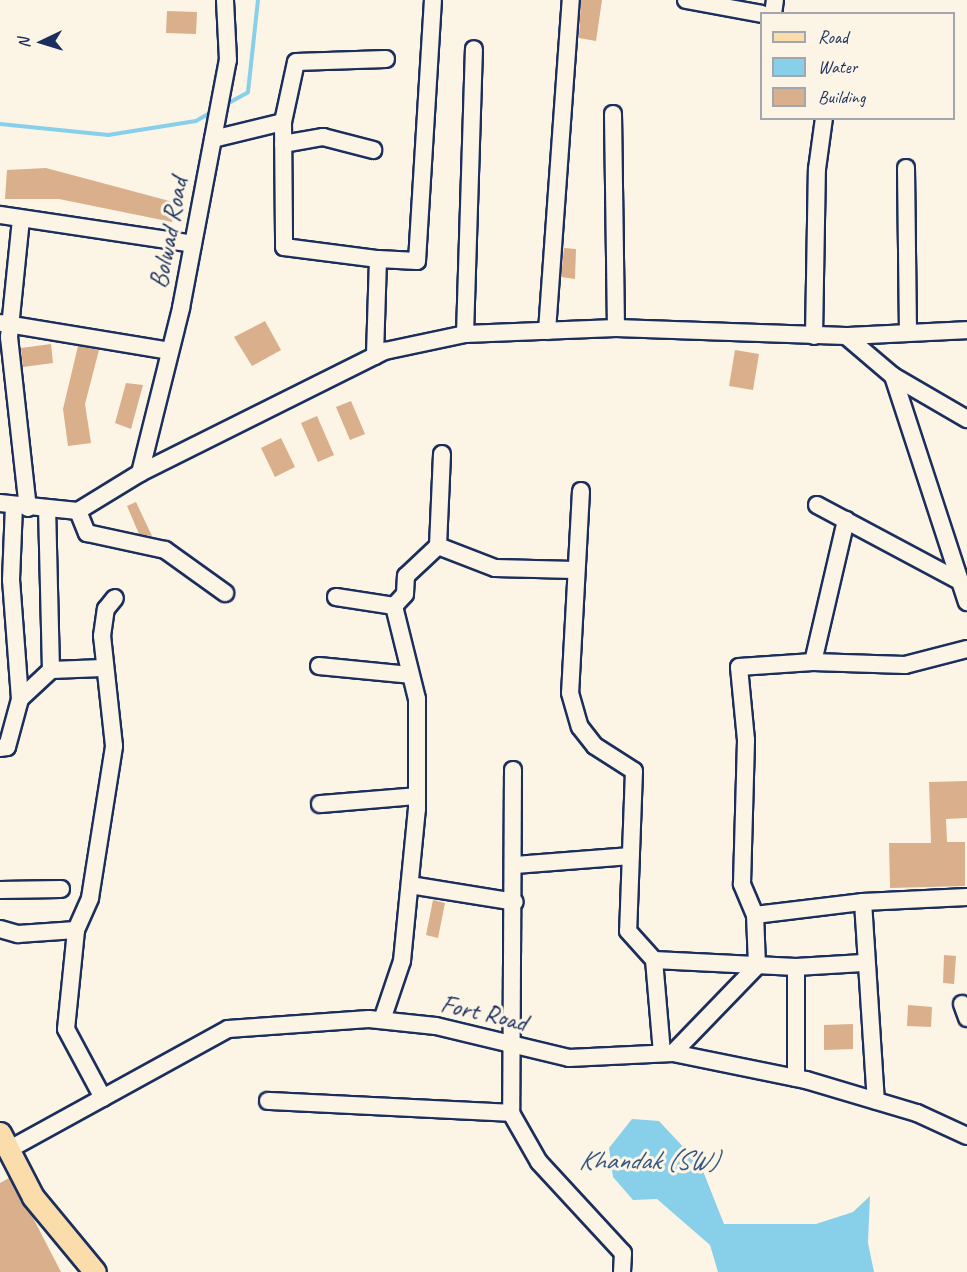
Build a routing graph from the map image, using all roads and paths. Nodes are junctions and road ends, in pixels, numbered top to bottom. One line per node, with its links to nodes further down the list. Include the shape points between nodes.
1 (225, 0): 11 (street, Bolwad Road, via 228,60)
2 (433, 0): 18 (street, via 417,261)
3 (571, 0): 22 (street)
4 (686, 0): 5 (street)
5 (760, 14)
6 (474, 49): 24 (street)
7 (386, 59): 10 (street, via 296,62)
8 (614, 114): 20 (street)
9 (824, 120): 25 (street, via 817,169)
10 (283, 122): 11 (street); 12 (street)
11 (213, 139): 17 (street, Bolwad Road)
12 (283, 144): 13 (street, via 323,137); 18 (street, via 284,247)
13 (373, 150)
14 (906, 168): 23 (street)
15 (0, 215): 16 (street)
16 (21, 219): 17 (street); 19 (street)
17 (193, 244): 27 (street, Bolwad Road)
18 (378, 259): 28 (street)
19 (5, 323): 27 (street); 35 (street)
20 (616, 328): 22 (street); 25 (street)
21 (967, 330): 23 (street)
22 (547, 331): 24 (street)
23 (908, 332): 26 (street)
24 (465, 334): 28 (street)
25 (814, 336): 26 (street)
26 (846, 336): 29 (street)
27 (170, 351): 32 (street, Bolwad Road)
28 (375, 356): 32 (street)
29 (893, 376): 30 (street); 41 (street)
30 (967, 419)
31 (442, 454): 39 (street)
32 (140, 473): 37 (street)
33 (581, 491): 40 (street)
34 (817, 505): 38 (street)
35 (14, 506): 36 (street); 53 (street, via 11,580)
36 (47, 511): 37 (street); 51 (street)
37 (78, 511): 42 (street, via 87,533 165,550)
38 (846, 520): 41 (street); 48 (street)
39 (438, 546): 40 (street, via 495,568); 46 (street, via 406,576 405,594)
40 (575, 570): 59 (street, via 570,693 580,727 595,746 634,771)
41 (961, 582): 45 (street)
42 (225, 593)
43 (336, 597): 46 (street)
44 (115, 598): 50 (street, via 106,609)
45 (967, 602)
46 (394, 606): 52 (street)
47 (967, 649): 48 (street, via 905,665)
48 (813, 662): 67 (street, via 740,667 746,740 742,884)
49 (319, 666): 52 (street)
50 (103, 668): 51 (street); 69 (street, via 114,746 90,897)
51 (51, 670): 53 (street)
52 (410, 675): 57 (street, via 417,699)
53 (20, 699): 54 (street)
54 (4, 747): 55 (street)
55 (0, 764)
56 (513, 770): 60 (street)
57 (417, 796): 58 (street); 61 (street)
58 (321, 804)
59 (631, 856): 60 (street); 70 (street, via 628,931)
60 (514, 865): 65 (street)
61 (410, 885): 65 (street); 74 (street, via 402,961)
62 (61, 889): 63 (street)
63 (0, 890)
64 (967, 897): 66 (street)
65 (515, 902): 75 (street)
66 (863, 902): 67 (street); 71 (street)
67 (755, 915): 72 (street)
68 (0, 929): 69 (street, via 18,934)
69 (76, 930): 78 (street, via 66,1029)
70 (654, 960): 72 (street); 76 (street)
71 (863, 963): 73 (street); 80 (street)
72 (757, 966): 73 (street); 76 (street)
73 (796, 967): 77 (street)
74 (382, 1020): 75 (street, Fort Road, via 436,1026); 78 (street, Fort Road, via 228,1029)
75 (511, 1046): 76 (street, Fort Road, via 569,1058); 81 (street)
76 (668, 1053): 77 (street, Fort Road)
77 (796, 1078): 80 (street, Fort Road)
78 (103, 1098): 83 (street, Fort Road)
79 (268, 1101): 81 (street)
80 (876, 1101): 82 (street, Fort Road)
81 (512, 1113): 85 (street, via 538,1162 623,1253)
82 (967, 1136)
83 (3, 1146): 84 (main road, via 33,1197)
84 (95, 1272)
85 (621, 1272)

